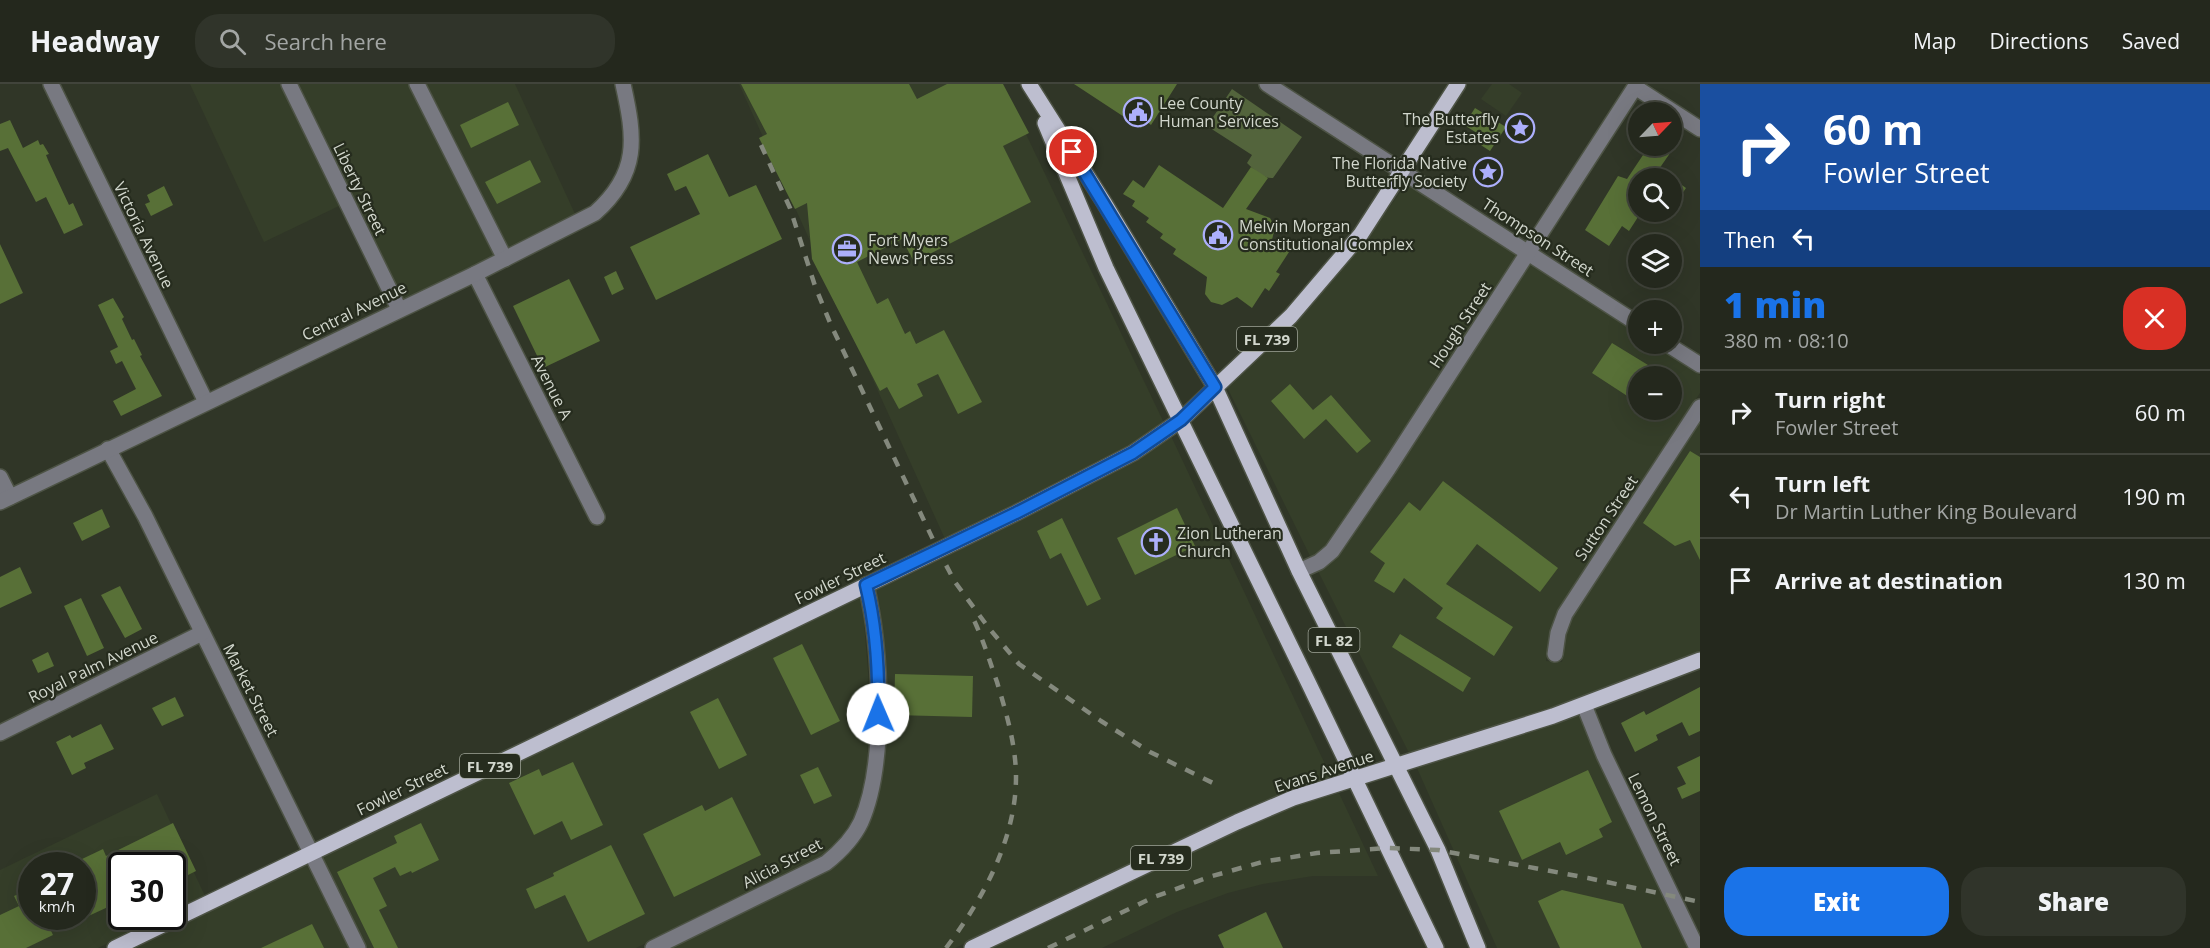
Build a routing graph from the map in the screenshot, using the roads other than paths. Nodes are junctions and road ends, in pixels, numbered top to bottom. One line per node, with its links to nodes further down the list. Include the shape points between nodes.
1 (51, 84): 21 (street, Victoria Avenue)
2 (289, 84): 15 (street, Liberty Street)
3 (417, 84): 13 (street)
4 (623, 84): 13 (street, Central Avenue, via 632,135 620,185 594,213)
5 (1029, 84): 11 (main road, FL 82); 17 (main road, FL 82)
6 (1267, 84): 10 (street, Thompson Street)
7 (1458, 84): 10 (main road, Fowler Street / FL 739)
8 (1636, 86): 9 (street); 12 (street, Hough Street)
9 (1700, 129)
10 (1402, 171): 12 (street, Thompson Street); 20 (main road, Fowler Street / FL 739, via 1360,234 1325,277 1291,316)
11 (1082, 211): 17 (main road, via 1092,208 1103,216 1163,317); 23 (main road, FL 82)
12 (1528, 252): 16 (street, Thompson Street); 28 (street, Hough Street, via 1332,551)
13 (505, 259): 14 (street, Central Avenue)
14 (475, 274): 15 (street, Central Avenue); 27 (street, Avenue A)
15 (399, 309): 21 (street, Central Avenue)
16 (1628, 317)
17 (1182, 332): 20 (main road, FL 82)
18 (1682, 354): 19 (street)
19 (1700, 365)
20 (1215, 387): 23 (main road, Fowler Street / FL 739); 28 (main road, FL 82)
21 (206, 402): 24 (street, Central Avenue)
22 (1700, 407): 31 (street, Sutton Street, via 1564,614)
23 (1181, 420): 29 (main road, Fowler Street / FL 739, via 1133,453); 36 (main road, FL 82)
24 (108, 449): 26 (street, Central Avenue); 30 (street, Market Street)
25 (0, 477): 26 (street)
26 (5, 500)
27 (597, 517)
28 (1299, 572): 35 (main road, FL 82)
29 (866, 585): 37 (main road, Fowler Street / FL 739); 40 (street, Alicia Street, via 872,608 879,696 877,751 867,806 853,837 826,863)
30 (202, 633): 34 (street, Royal Palm Avenue); 37 (street, Market Street)
31 (1555, 654)
32 (1700, 660): 33 (main road, Evans Avenue / FL 739)
33 (1584, 705): 35 (main road, Evans Avenue / FL 739); 44 (street, Lemon Street)
34 (0, 733)
35 (1397, 767): 36 (main road, Evans Avenue / FL 739); 43 (main road, FL 82, via 1447,870)
36 (1355, 780): 41 (main road, Evans Avenue / FL 739, via 1293,798 1237,822); 42 (main road, FL 82)
37 (310, 853): 38 (main road, Fowler Street / FL 739); 39 (street, Market Street)
38 (114, 948)
39 (358, 948)
40 (653, 948)
41 (972, 948)
42 (1436, 948)
43 (1478, 948)
44 (1697, 948)

